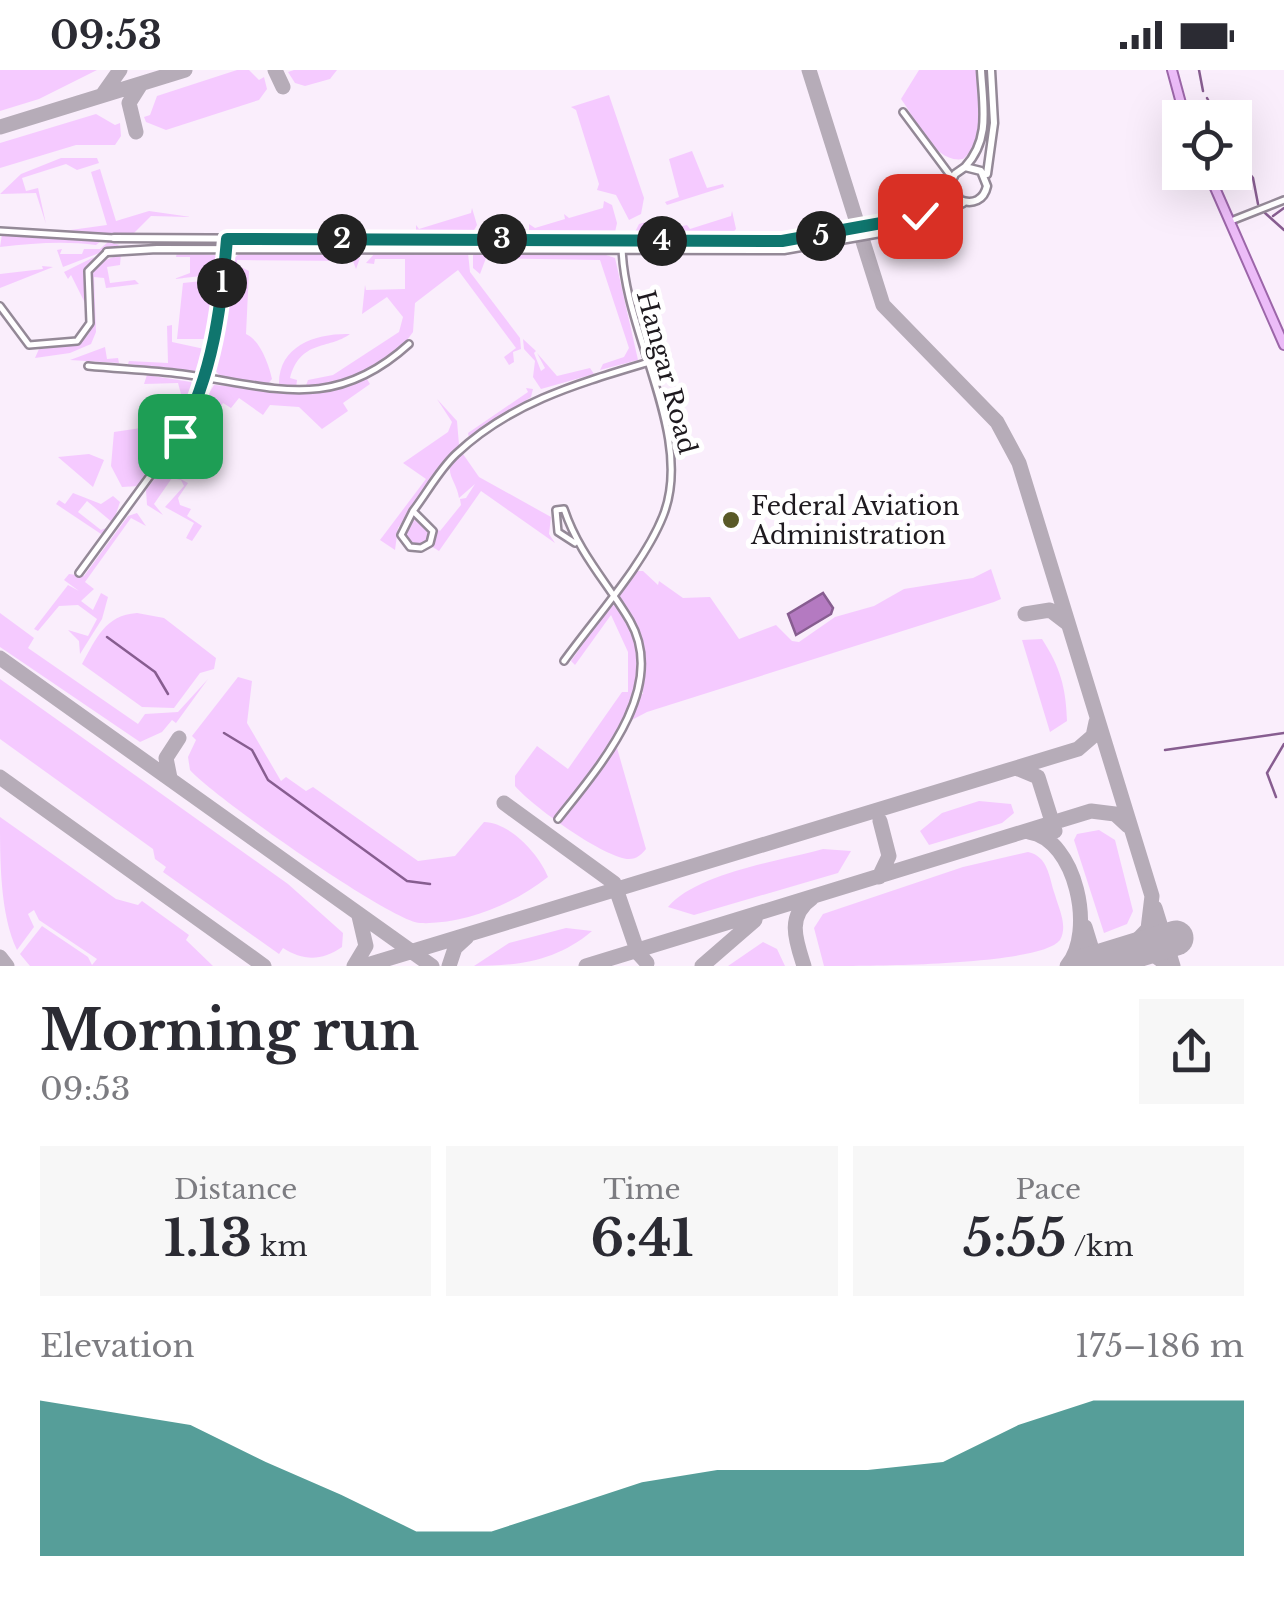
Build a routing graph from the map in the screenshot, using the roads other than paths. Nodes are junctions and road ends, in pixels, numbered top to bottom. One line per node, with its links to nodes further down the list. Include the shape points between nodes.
1 (980, 70): 7 (street, via 983,134 979,150)
2 (991, 70): 8 (street)
3 (1172, 70): 4 (main road)
4 (1180, 100)
5 (903, 112): 6 (street)
6 (940, 161): 7 (street); 9 (street)
7 (962, 168): 8 (street, via 981,171); 9 (street)
8 (987, 180): 12 (street, via 982,197)
9 (952, 182): 12 (street); 22 (street, via 942,202 920,216 810,238)
10 (1216, 190): 13 (main road)
11 (1284, 200): 13 (street)
12 (966, 202): 30 (street, via 909,228 798,248)
13 (1231, 222): 34 (main road)
14 (0, 231): 15 (street)
15 (114, 238): 16 (street)
16 (126, 239): 23 (street); 28 (street)
17 (227, 239): 18 (street); 23 (street); 24 (street)
18 (266, 239): 19 (street); 25 (street)
19 (364, 239): 20 (street); 26 (street)
20 (413, 239): 21 (street); 27 (street)
21 (471, 239): 22 (street); 29 (street)
22 (622, 240): 30 (street, Hangar Road)
23 (173, 244): 24 (street); 28 (street)
24 (226, 249): 25 (street); 37 (street)
25 (265, 249): 26 (street)
26 (364, 249): 27 (street)
27 (414, 249): 29 (street)
28 (125, 250): 31 (street)
29 (471, 250): 30 (street)
30 (622, 250): 35 (street, Hangar Road, via 623,280)
31 (108, 252): 32 (street, via 88,271 90,323 72,343 34,347)
32 (0, 306)
33 (409, 344): 37 (street, via 360,378 320,390 282,392)
34 (1284, 345)
35 (646, 363): 38 (street, via 522,407 457,453); 41 (street, Hangar Road, via 670,449 671,486 657,528)
36 (88, 366): 37 (street)
37 (206, 379): 40 (street, via 180,436)
38 (413, 511): 38 (street, via 401,535 420,548 430,543 432,531)
39 (575, 543): 39 (street, via 564,510 556,510 558,532); 41 (street)
40 (80, 573)
41 (612, 594): 42 (street, Hangar Road); 43 (street, via 639,641 640,688)
42 (564, 661)
43 (558, 819)

